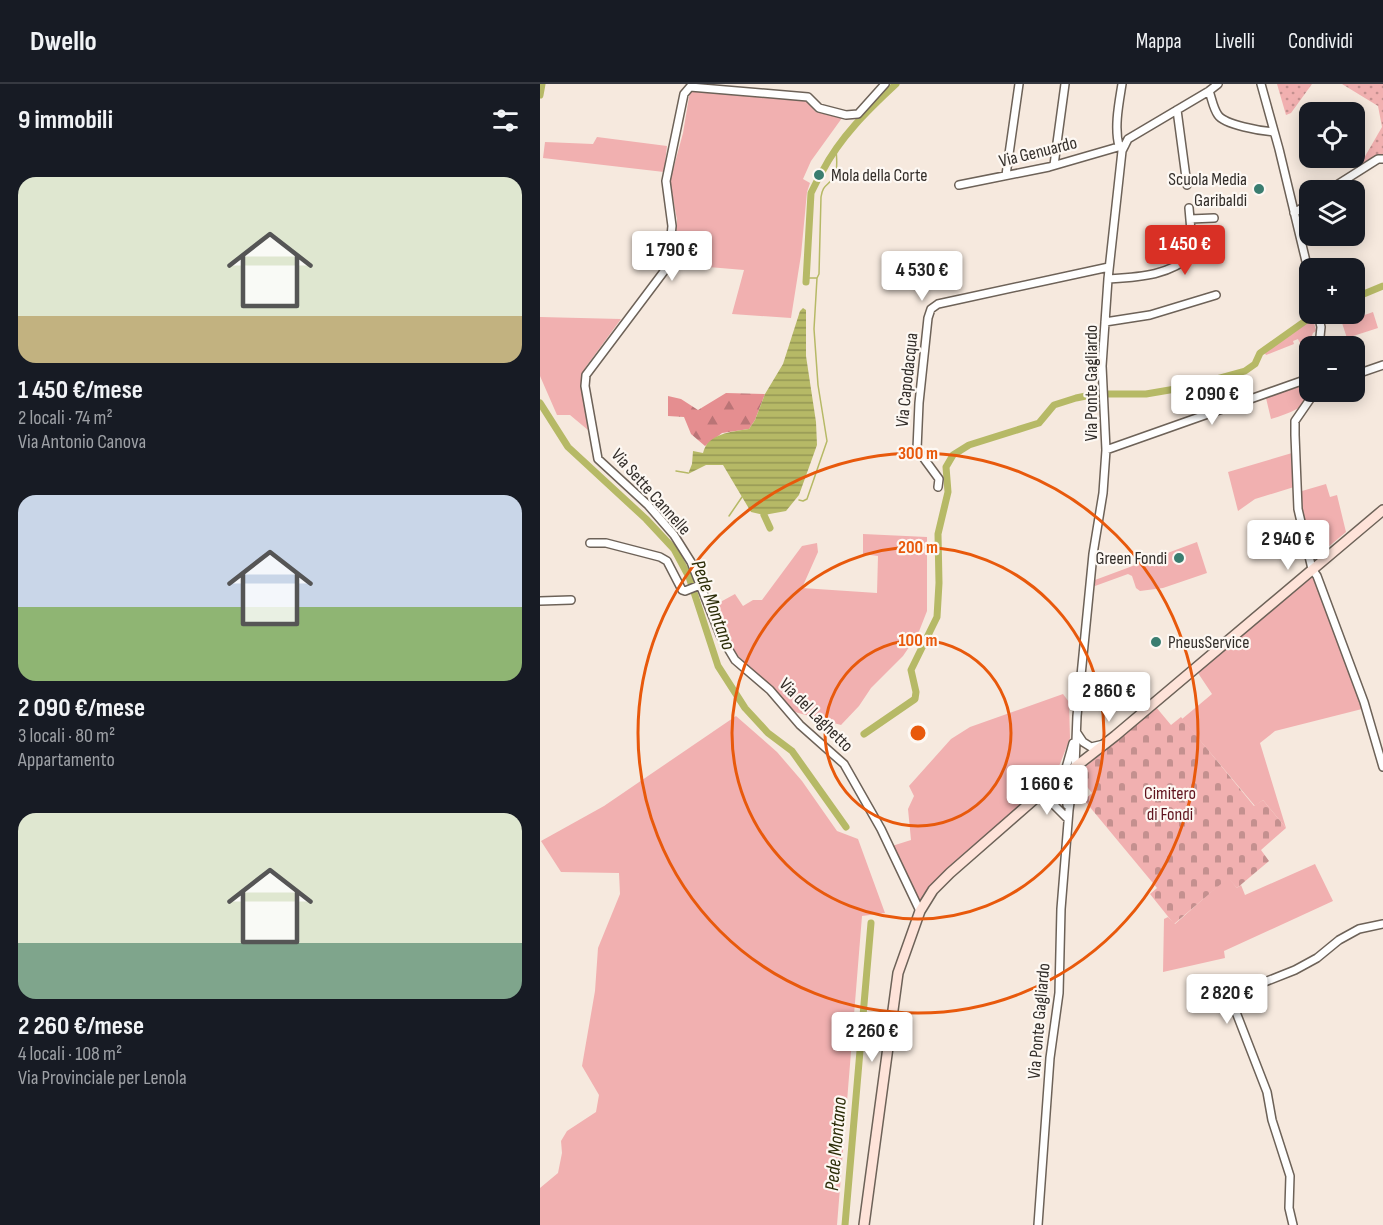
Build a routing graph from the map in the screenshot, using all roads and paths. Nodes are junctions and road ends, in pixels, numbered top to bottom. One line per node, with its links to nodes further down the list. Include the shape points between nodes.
1 (885, 84): 36 (street, Via Sette Cannelle, via 858,114 846,116 819,108 808,97 690,87 684,94 666,181 672,226 668,266 586,375 585,386 598,459 648,505 674,536 691,562)
2 (1019, 84): 13 (street)
3 (1065, 84): 12 (street)
4 (1122, 84): 10 (street, Via Ponte Gagliardo, via 1117,139)
5 (1218, 84): 7 (street)
6 (1261, 84): 9 (street)
7 (1209, 91): 8 (street); 9 (street, via 1221,118)
8 (1177, 111): 10 (street); 16 (street)
9 (1274, 132): 19 (street)
10 (1122, 145): 12 (street, Via Genuardo); 23 (street, Via Ponte Gagliardo)
11 (1383, 159): 14 (street)
12 (1054, 165): 13 (street, Via Genuardo)
13 (1006, 176): 15 (street, Via Genuardo)
14 (1345, 180)
15 (958, 185)
16 (1186, 185)
17 (1189, 208): 21 (street)
18 (1299, 210): 19 (street)
19 (1294, 213): 22 (street)
20 (1214, 218): 21 (street)
21 (1190, 219): 24 (street, via 1193,254 1183,263 1157,274)
22 (1305, 258)
23 (1109, 267): 24 (street, Via Ponte Gagliardo); 32 (street, Via Capodacqua, via 938,304 932,309 928,318 917,449 939,479)
24 (1108, 279): 26 (street, Via Ponte Gagliardo)
25 (1216, 295): 26 (street, via 1150,315)
26 (1105, 322): 31 (street, Via Ponte Gagliardo)
27 (1383, 365): 28 (street)
28 (1365, 371)
29 (1299, 382): 31 (street)
30 (1308, 402): 35 (street, via 1295,428 1298,509)
31 (1106, 450): 39 (street, Via Ponte Gagliardo)
32 (938, 487)
33 (1383, 510): 35 (main road)
34 (590, 543): 36 (street, via 606,543 660,557 667,561 682,590)
35 (1312, 569): 40 (main road); 42 (street, via 1356,682)
36 (698, 584): 46 (street, Via del Laghetto, via 735,660 844,764 881,829)
37 (571, 600): 38 (street)
38 (540, 601)
39 (1076, 732): 40 (street, via 1091,747); 41 (street, Via Ponte Gagliardo); 43 (street, Via Ponte Gagliardo)
40 (1104, 744): 41 (main road)
41 (1075, 766): 43 (main road); 45 (street, Via Ponte Gagliardo)
42 (1383, 767)
43 (1064, 775): 44 (main road); 45 (street, Via Ponte Gagliardo)
44 (1038, 796): 45 (street); 46 (main road, via 950,873)
45 (1068, 819): 49 (street, Via Ponte Gagliardo, via 1059,993 1050,1058)
46 (920, 911): 48 (main road, via 898,973)
47 (1383, 924): 50 (street, via 1359,928 1317,958 1247,989 1234,1007 1267,1092 1290,1176)
48 (864, 1225)
49 (1038, 1225)
50 (1293, 1225)

